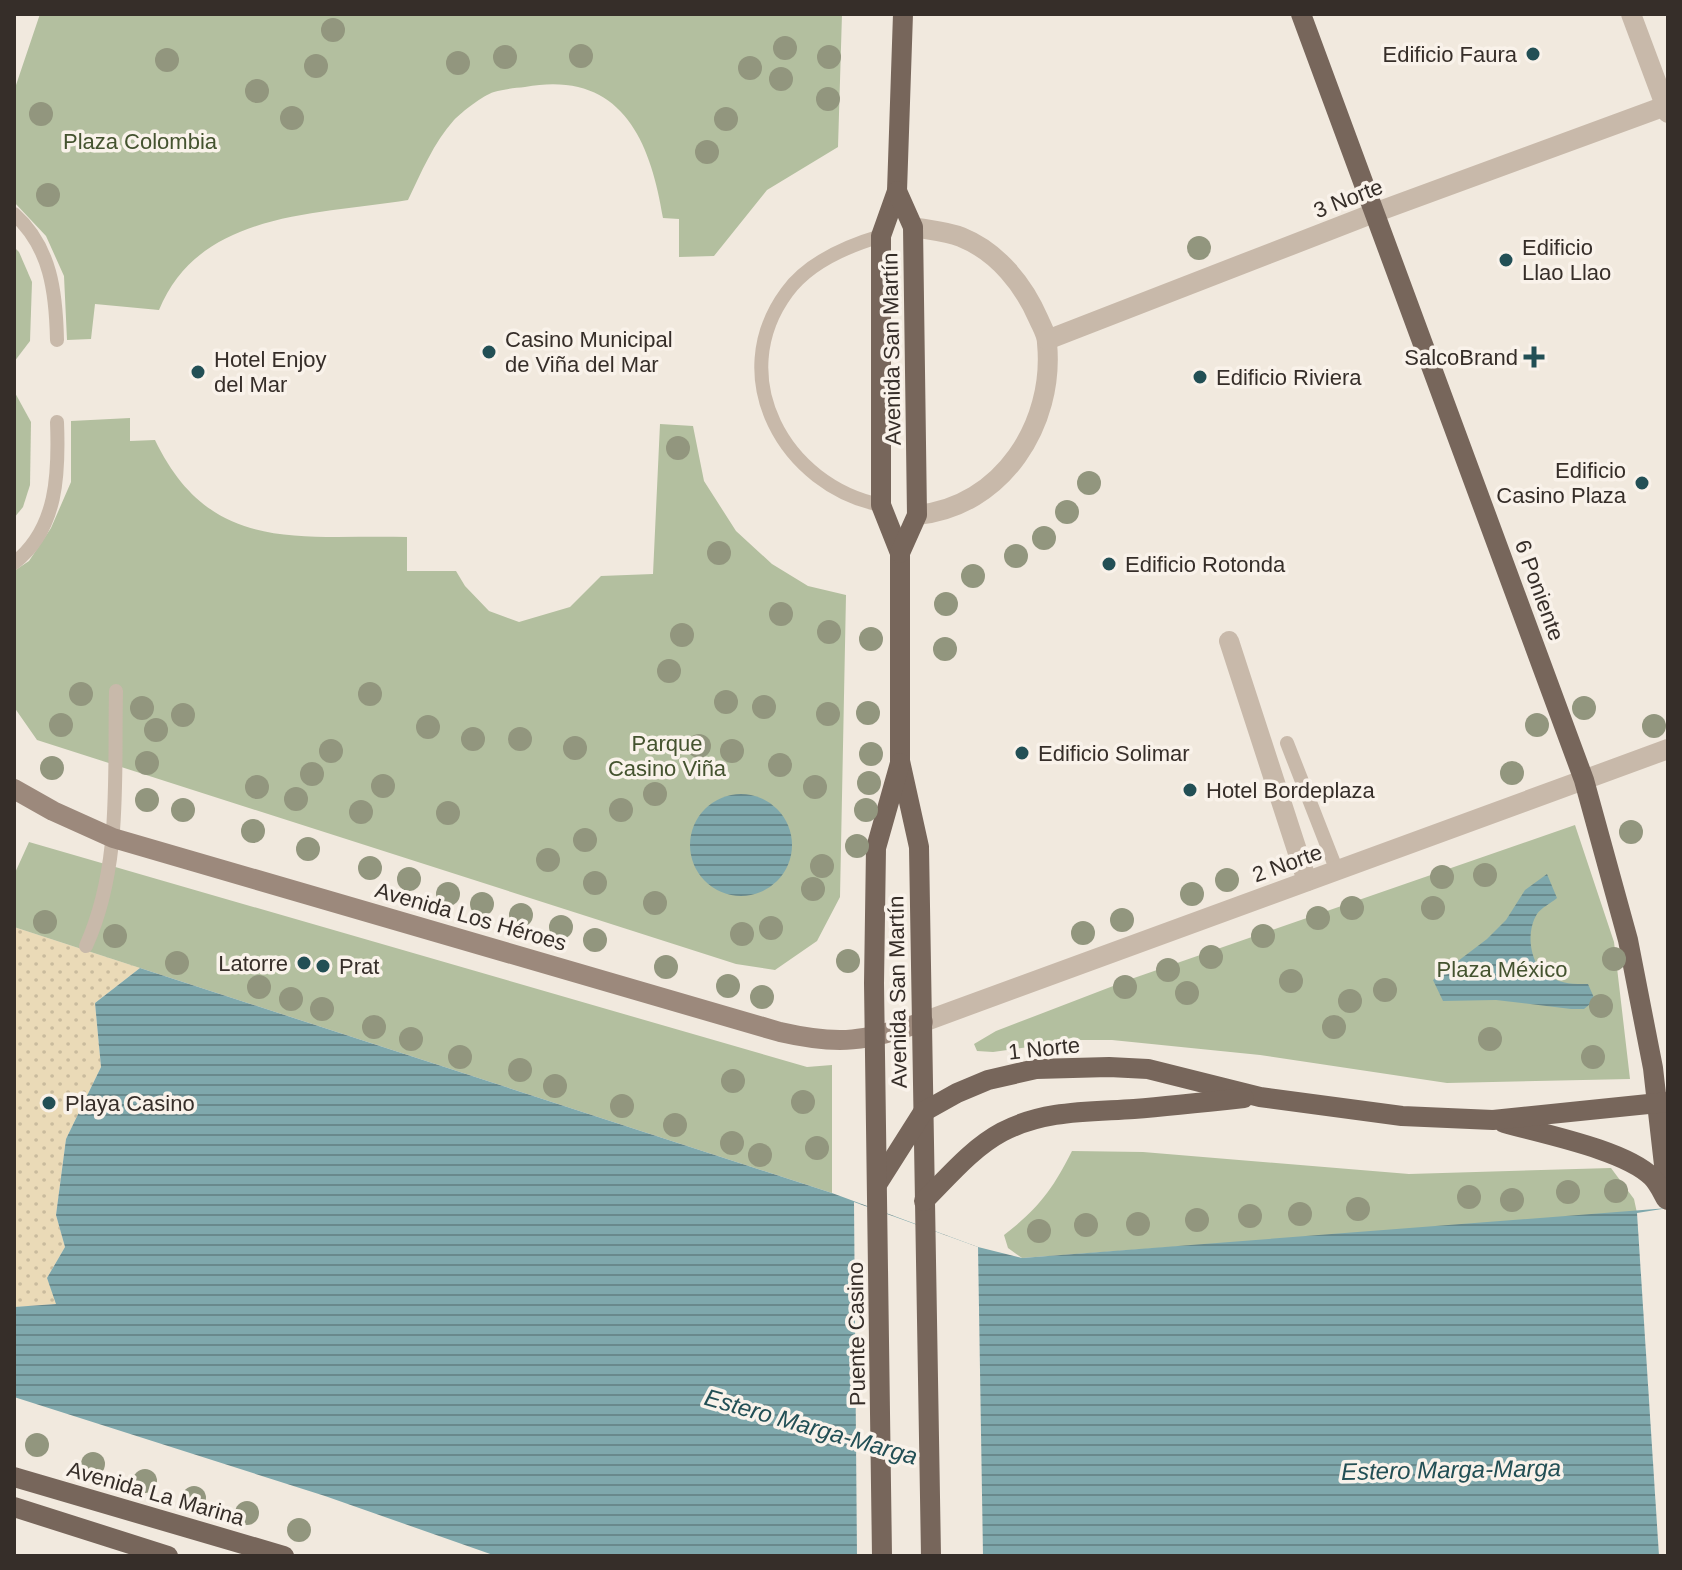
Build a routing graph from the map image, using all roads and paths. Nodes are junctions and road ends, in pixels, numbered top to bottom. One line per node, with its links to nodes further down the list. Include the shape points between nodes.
1 (903, 14): 5 (main road, Avenida San Martín)
2 (1301, 14): 6 (main road, 6 Poniente)
3 (1631, 14): 4 (street)
4 (1667, 108): 6 (street, 3 Norte)
5 (897, 191): 8 (main road, Avenida San Martín); 9 (main road, Avenida San Martín)
6 (1374, 213): 11 (street, 3 Norte); 22 (main road, 6 Poniente)
7 (14, 214): 10 (lane, via 39,243 50,272)
8 (913, 227): 11 (street, via 961,237 999,261 1026,291); 14 (main road, Avenida San Martín)
9 (881, 236): 13 (main road, Avenida San Martín); 13 (lane, via 829,258 788,290 764,339 763,384 770,417 799,458 828,483)
10 (57, 340)
11 (1047, 340): 14 (street, via 1048,377 1035,429 1016,461 960,504)
12 (57, 422): 16 (lane, via 59,468 50,515 26,554)
13 (881, 505): 15 (main road, Avenida San Martín)
14 (917, 515): 15 (main road, Avenida San Martín)
15 (900, 553): 21 (main road, Avenida San Martín)
16 (14, 563)
17 (1229, 641): 26 (street)
18 (116, 691): 24 (lane)
19 (1287, 743): 25 (lane)
20 (1668, 749): 22 (street, 2 Norte)
21 (900, 761): 28 (main road, Avenida San Martín, via 919,847); 29 (main road, Avenida San Martín, via 876,848)
22 (1584, 780): 25 (street, 2 Norte); 31 (main road, 6 Poniente, via 1625,927)
23 (14, 789): 24 (street, Avenida Los Héroes)
24 (113, 838): 27 (lane, via 100,916); 29 (street, Avenida Los Héroes, via 780,1032 848,1041)
25 (1337, 871): 26 (street, 2 Norte)
26 (1307, 881): 28 (street, 2 Norte)
27 (86, 946)
28 (923, 1022): 29 (street, Avenida Los Héroes); 32 (main road, Avenida San Martín)
29 (876, 1037): 34 (main road, Avenida San Martín)
30 (1260, 1097): 32 (main road, 1 Norte, via 1148,1069 1036,1069 988,1080); 33 (main road, 1 Norte, via 1402,1116); 35 (main road, 1 Norte, via 1028,1120 980,1147)
31 (1663, 1103): 33 (main road, 1 Norte); 36 (main road, 6 Poniente)
32 (923, 1112): 34 (main road, 1 Norte); 35 (main road, Avenida San Martín)
33 (1493, 1120): 36 (main road, via 1629,1162 1653,1177)
34 (878, 1183): 37 (main road, Avenida San Martín)
35 (924, 1201): 44 (main road, Avenida San Martín)
36 (1668, 1201)
37 (878, 1207): 43 (main road, Puente Casino)
38 (14, 1477): 42 (main road, Avenida La Marina)
39 (14, 1507): 40 (main road)
40 (139, 1552): 41 (main road)
41 (168, 1556)
42 (284, 1556)
43 (882, 1556)
44 (931, 1556)

